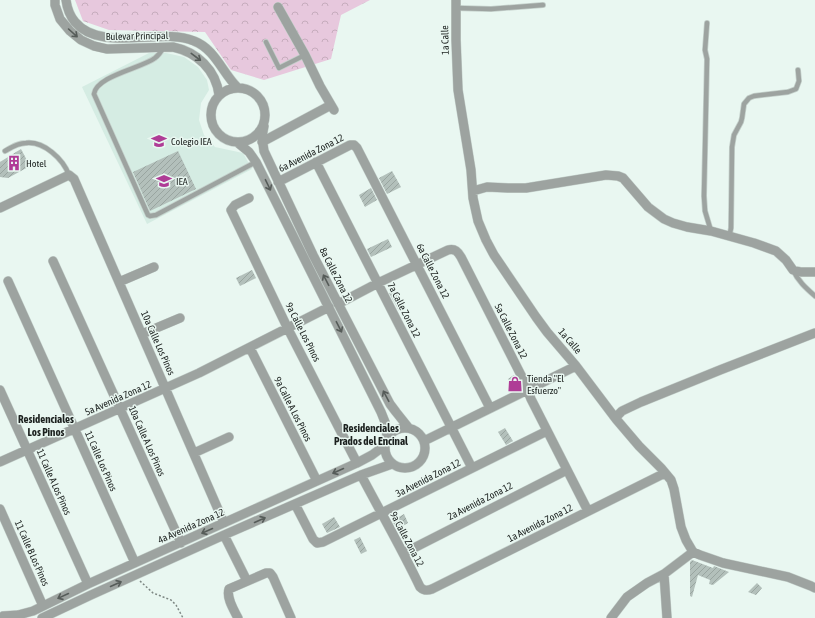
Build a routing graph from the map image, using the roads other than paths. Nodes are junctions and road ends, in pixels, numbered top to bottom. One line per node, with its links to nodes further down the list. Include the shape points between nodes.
1 (55, 0): 8 (street, Bulevar Principal, one-way to 8, via 60,19 70,31 94,46 107,49)
2 (66, 0): 11 (street, Bulevar Principal, via 69,12 78,25 100,36 170,36 201,44 213,55)
3 (456, 4): 4 (lane, via 491,9); 22 (street, 1a Calle, via 458,90)
4 (543, 5)
5 (278, 7): 9 (street)
6 (707, 23): 25 (lane, via 703,178 705,211)
7 (266, 42): 9 (lane, via 279,68)
8 (163, 46): 12 (street, Bulevar Principal, one-way to 12, via 181,48 202,62 212,75); 18 (lane, via 155,59 101,83 94,94 148,215 156,215)
9 (305, 55): 14 (street, via 332,107)
10 (798, 70): 26 (lane, via 799,81 796,89 754,96 744,104 732,147 732,228)
11 (237, 87): 12 (street); 13 (street, via 250,90 262,101 266,118)
12 (219, 95): 15 (street, via 211,109 213,125 223,138)
13 (264, 126): 14 (street, 8a Calle Zona 12); 15 (street, via 253,138)
14 (262, 142): 21 (street, 8a Calle Zona 12)
15 (238, 143): 18 (street, 8a Calle Zona 12)
16 (354, 145): 19 (street, 6a Avenida Zona 12); 28 (street, 6a Calle Zona 12, via 359,150)
17 (5, 151): 20 (lane, via 28,142 44,147 60,160)
18 (256, 162): 37 (street, 8a Calle Zona 12, one-way to 37)
19 (316, 162): 21 (street, 6a Avenida Zona 12); 34 (street, 7a Calle Zona 12)
20 (69, 175): 24 (street); 33 (street, 10a Calle Los Pinos, via 74,179)
21 (278, 182): 36 (street, 8a Calle Zona 12, one-way to 21)
22 (472, 191): 25 (street, via 487,187 526,188 613,174 623,178 648,207 664,219 678,225); 43 (street, 1a Calle, via 478,221 494,255 547,332)
23 (249, 198): 39 (street, 9a Calle Los Pinos, via 231,210)
24 (0, 208)
25 (711, 231): 26 (street)
26 (728, 236): 30 (street, via 776,251)
27 (53, 261): 48 (street, 10a Calle A Los Pinos)
28 (417, 264): 34 (street); 46 (street, 5a Calle Zona 12, via 448,250 457,251); 47 (street, 6a Calle Zona 12)
29 (154, 267): 33 (street)
30 (793, 270): 31 (street); 35 (lane, via 797,278)
31 (815, 272)
32 (8, 281): 52 (street, 11 Calle Los Pinos)
33 (119, 282): 41 (street, 10a Calle Los Pinos)
34 (378, 283): 36 (street); 51 (street, 7a Calle Zona 12)
35 (815, 296)
36 (338, 304): 50 (street, 8a Calle Zona 12, one-way to 36, via 390,404)
37 (329, 308): 39 (street, 5a Avenida Zona 12); 55 (street, 8a Calle Zona 12, one-way to 55, via 381,412 385,422)
38 (180, 318): 41 (street)
39 (288, 329): 42 (street, 5a Avenida Zona 12); 60 (street, 9a Calle Los Pinos)
40 (815, 333): 49 (street, via 641,402 622,411)
41 (142, 334): 44 (street, 10a Calle Los Pinos)
42 (250, 348): 44 (street, 5a Avenida Zona 12); 66 (street, 9a Calle A Los Pinos)
43 (576, 366): 46 (street); 49 (street, 1a Calle)
44 (165, 388): 48 (street, 5a Avenida Zona 12); 58 (street, 10a Calle Los Pinos)
45 (0, 390): 57 (street, 11 Calle A Los Pinos)
46 (527, 390): 47 (street); 53 (street, 5a Calle Zona 12)
47 (490, 408): 51 (street)
48 (120, 409): 52 (street, 5a Avenida Zona 12); 73 (street, 10a Calle A Los Pinos)
49 (616, 419): 64 (street, 1a Calle)
50 (408, 427): 55 (street, via 391,432); 56 (street, via 418,432)
51 (451, 428): 56 (street); 62 (street, 7a Calle Zona 12)
52 (75, 429): 57 (street, 5a Avenida Zona 12); 76 (street, 11 Calle Los Pinos)
53 (547, 431): 62 (street, 3a Avenida Zona 12); 63 (street, 5a Calle Zona 12)
54 (230, 437): 58 (street)
55 (386, 441): 60 (street, 4a Avenida Zona 12, via 372,455); 61 (street, via 385,452)
56 (424, 441): 61 (street, via 424,454 416,464 404,468)
57 (27, 450): 59 (street, 5a Avenida Zona 12); 79 (street, 11 Calle A Los Pinos)
58 (194, 453): 71 (street, 10a Calle Los Pinos)
59 (0, 462)
60 (357, 463): 66 (street, 4a Avenida Zona 12, one-way to 66)
61 (392, 464): 65 (street)
62 (472, 468): 70 (street, 3a Avenida Zona 12)
63 (567, 470): 69 (street, 5a Calle Zona 12); 75 (street, 2a Avenida Zona 12)
64 (665, 472): 69 (street, 1a Avenida Zona 12); 74 (street, 1a Calle, via 674,488 681,526)
65 (361, 475): 67 (street); 70 (street, 9a Calle Zona 12)
66 (317, 481): 71 (street, 4a Avenida Zona 12)
67 (295, 504): 70 (street, 3a Avenida Zona 12, via 317,543); 72 (street, one-way to 67)
68 (0, 509): 82 (street, 11 Calle B Los Pinos)
69 (588, 511): 81 (street, 1a Avenida Zona 12, via 432,589)
70 (381, 514): 75 (street, 9a Calle Zona 12)
71 (224, 523): 73 (street, 4a Avenida Zona 12, one-way to 73)
72 (224, 535): 78 (street); 84 (street, one-way to 72)
73 (181, 543): 76 (street, 4a Avenida Zona 12)
74 (693, 552): 77 (street); 80 (street, via 723,563 788,577)
75 (404, 553): 81 (street, 9a Calle Zona 12, via 420,587)
76 (135, 563): 79 (street, 4a Avenida Zona 12)
77 (664, 574): 87 (street, via 626,598); 88 (street)
78 (246, 581): 85 (street, via 229,589 228,592); 86 (street, via 270,573)
79 (88, 584): 82 (street, 4a Avenida Zona 12, one-way to 82)
80 (815, 588)
81 (424, 590)
82 (43, 606): 83 (street, 4a Avenida Zona 12, via 25,614)
83 (3, 616)
84 (42, 618)
85 (238, 618)
86 (291, 618)
87 (611, 618)
88 (667, 618)

